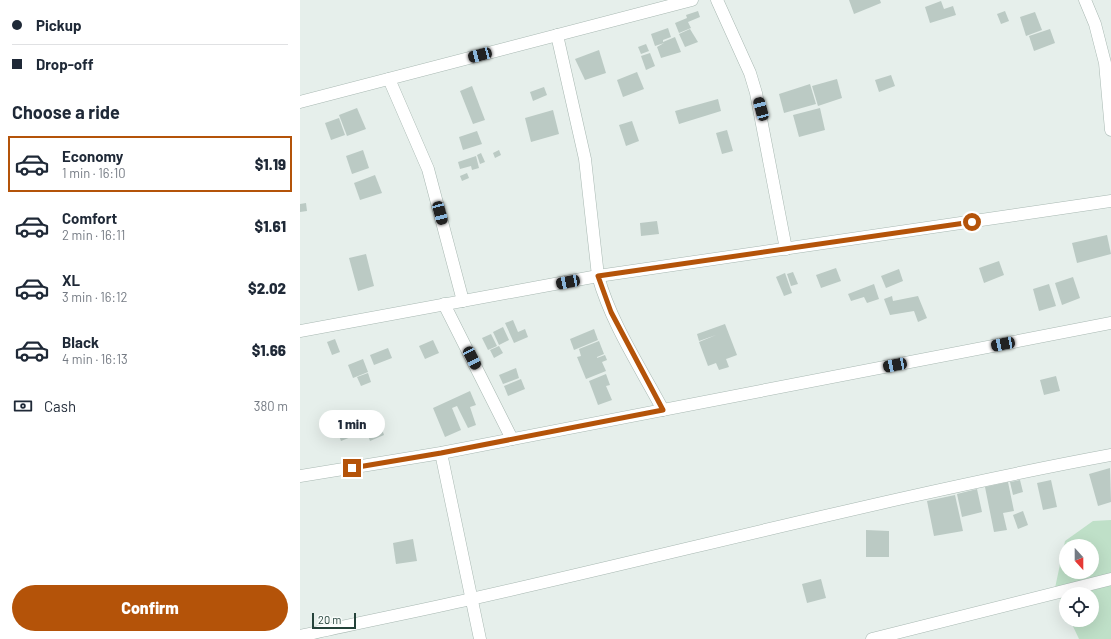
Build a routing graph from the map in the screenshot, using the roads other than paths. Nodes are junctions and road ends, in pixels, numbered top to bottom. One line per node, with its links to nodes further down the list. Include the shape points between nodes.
1 (692, 0): 4 (street)
2 (717, 0): 9 (street, via 750,73 756,93)
3 (1085, 0): 7 (street, via 1095,24 1105,63)
4 (557, 35): 5 (street); 10 (street, via 585,159)
5 (389, 79): 6 (street); 11 (street, via 428,169)
6 (300, 102)
7 (1111, 130)
8 (1111, 201): 9 (street)
9 (786, 249): 10 (street)
10 (598, 276): 11 (street); 15 (street, via 611,312)
11 (463, 301): 12 (street)
12 (444, 304): 14 (street); 16 (street)
13 (1111, 323): 15 (street)
14 (300, 331)
15 (663, 410): 16 (street)
16 (512, 439): 17 (street)
17 (441, 453): 19 (street); 21 (street)
18 (1111, 455): 21 (street, via 1012,473 877,503)
19 (300, 476)
20 (1111, 579): 24 (street)
21 (472, 599): 22 (street); 23 (street)
22 (300, 636)
23 (480, 639)
24 (872, 639)

